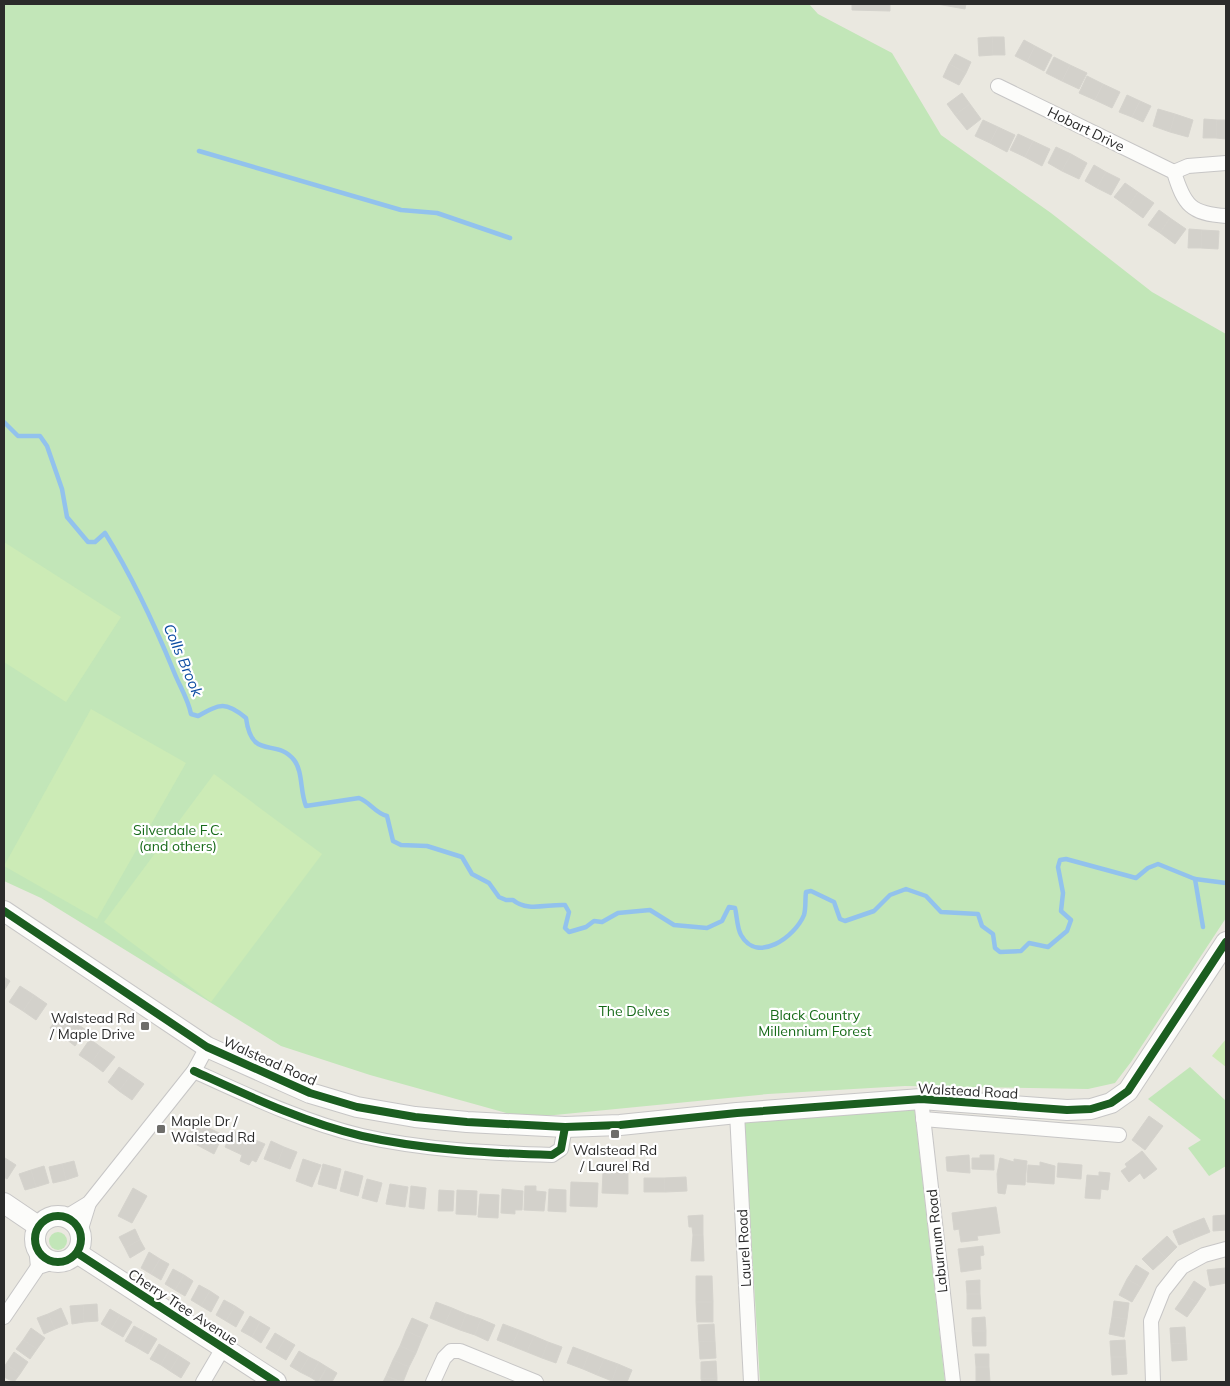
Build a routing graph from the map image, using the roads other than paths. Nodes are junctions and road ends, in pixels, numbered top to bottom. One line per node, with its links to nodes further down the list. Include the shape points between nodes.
1 (998, 86): 3 (street, Hobart Drive)
2 (1226, 163): 3 (street, via 1188,166)
3 (1174, 172): 4 (street, via 1181,194 1192,209 1206,215)
4 (1226, 216)
5 (4, 911): 7 (street, Walstead Road)
6 (1226, 942): 10 (street, Walstead Road, via 1128,1091 1111,1103)
7 (207, 1047): 8 (street); 13 (street, Walstead Road, via 310,1093 357,1107 467,1122)
8 (194, 1072): 13 (street, via 311,1121 404,1144 552,1155 561,1149); 17 (street)
9 (921, 1099): 10 (street, Walstead Road); 11 (street, Walstead Road); 12 (street, Laburnum Road)
10 (1091, 1109): 14 (street)
11 (737, 1113): 13 (street, Walstead Road); 30 (street, Laurel Road)
12 (924, 1119): 14 (street); 31 (street, Laburnum Road)
13 (565, 1127)
14 (1096, 1132): 15 (street)
15 (1119, 1135)
16 (4, 1203): 19 (street)
17 (89, 1203): 18 (street); 20 (street)
18 (66, 1217): 19 (street, via 46,1219); 20 (street, via 76,1224)
19 (38, 1226): 23 (street, via 36,1247)
20 (80, 1232): 22 (street, via 81,1243)
21 (1226, 1249): 32 (street, via 1204,1254 1182,1267 1163,1291 1151,1320)
22 (77, 1253): 23 (street, via 65,1261); 25 (street, Cherry Tree Avenue)
23 (46, 1265): 24 (street)
24 (4, 1317)
25 (223, 1348): 26 (street); 27 (street, Cherry Tree Avenue)
26 (203, 1382)
27 (276, 1382)
28 (433, 1382): 29 (street, via 444,1358 451,1351 460,1351)
29 (536, 1382)
30 (751, 1382)
31 (953, 1382)
32 (1153, 1382)

